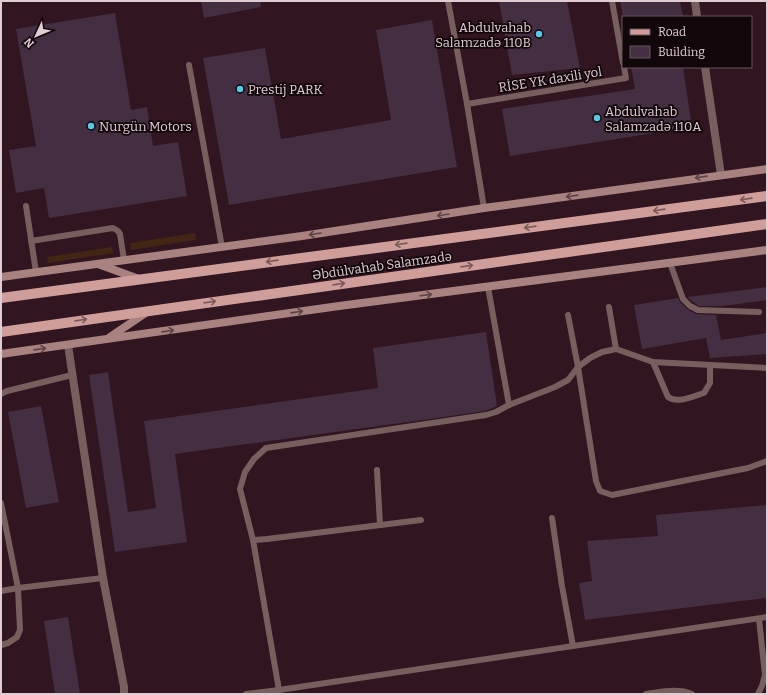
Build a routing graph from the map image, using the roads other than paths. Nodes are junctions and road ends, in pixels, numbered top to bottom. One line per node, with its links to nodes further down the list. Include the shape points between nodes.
1 (448, 1): 9 (lane)
2 (612, 1): 5 (lane)
3 (695, 1): 4 (street)
4 (697, 16)
5 (622, 57)
6 (189, 65): 17 (lane)
7 (624, 68): 9 (lane, RİSE YK daxili yol, via 626,78)
8 (704, 68): 11 (street)
9 (467, 104): 14 (lane)
10 (767, 168): 11 (main road)
11 (721, 175): 14 (main road, one-way to 14)
12 (767, 196): 24 (main road, Əbdülvahab Salamzadə, one-way to 24)
13 (26, 206): 16 (lane)
14 (484, 208): 17 (main road, one-way to 17)
15 (767, 224): 28 (main road, Əbdülvahab Salamzadə, one-way to 15)
16 (31, 241): 19 (lane, via 113,228 120,234); 22 (lane)
17 (222, 247): 19 (main road)
18 (767, 250): 20 (main road)
19 (124, 260): 21 (main road)
20 (670, 263): 25 (main road); 29 (lane, via 683,299 690,306 698,310)
21 (98, 264): 22 (main road); 24 (main road)
22 (36, 272): 23 (main road)
23 (1, 277)
24 (139, 279): 26 (main road, Əbdülvahab Salamzadə)
25 (488, 287): 32 (main road, one-way to 25); 42 (lane)
26 (1, 298)
27 (609, 307): 34 (lane)
28 (148, 311): 31 (main road, Əbdülvahab Salamzadə, one-way to 28); 32 (main road)
29 (759, 312)
30 (568, 315): 38 (lane)
31 (1, 332)
32 (108, 339): 33 (main road)
33 (68, 345): 35 (main road, one-way to 33); 40 (street)
34 (616, 349): 36 (lane); 38 (lane, via 602,352)
35 (1, 354)
36 (653, 362): 37 (lane); 37 (lane, via 668,397 679,401 704,393 710,383)
37 (710, 365): 39 (lane)
38 (578, 367): 42 (lane, via 568,380); 43 (lane, via 596,481 600,491 612,495 748,468)
39 (767, 368)
40 (72, 375): 41 (lane); 50 (street)
41 (1, 394)
42 (509, 405): 49 (lane, via 486,415 266,448 254,459 240,489)
43 (767, 461)
44 (377, 470): 48 (lane)
45 (1, 503): 51 (lane)
46 (552, 518): 56 (lane)
47 (421, 520): 48 (lane)
48 (380, 525): 49 (lane)
49 (253, 540): 57 (lane)
50 (103, 578): 51 (lane); 58 (street)
51 (18, 588): 52 (lane); 55 (lane, via 20,630 17,637)
52 (1, 591)
53 (759, 618): 54 (lane); 56 (lane); 62 (lane, via 764,675)
54 (767, 618)
55 (1, 645)
56 (573, 646): 57 (lane)
57 (278, 690): 59 (lane)
58 (124, 694)
59 (246, 694)
60 (646, 694): 61 (lane, via 672,690)
61 (692, 694)
62 (758, 694)

